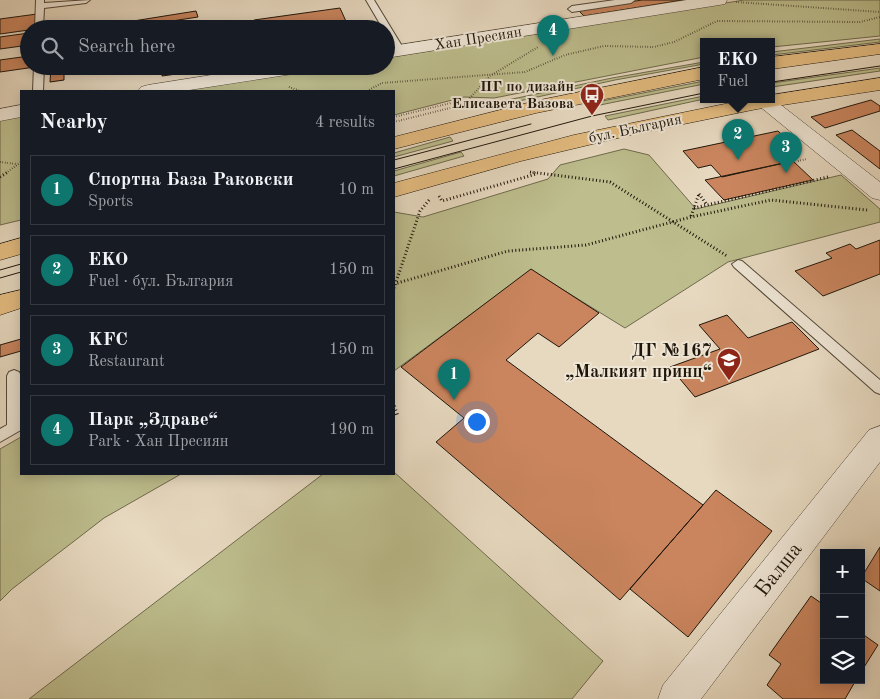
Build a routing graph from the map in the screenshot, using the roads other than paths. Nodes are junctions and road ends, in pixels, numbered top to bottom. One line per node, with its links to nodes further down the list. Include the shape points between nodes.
1 (86, 0): 6 (lane)
2 (370, 0): 9 (lane)
3 (563, 0): 7 (lane)
4 (631, 0): 7 (lane)
5 (718, 0): 7 (street, Хан Пресиян)
6 (40, 3): 8 (lane)
7 (577, 16): 11 (street, Хан Пресиян)
8 (39, 20)
9 (379, 20)
10 (880, 49): 12 (main road)
11 (395, 52)
12 (775, 63)
13 (700, 74): 24 (main road, via 535,107)
14 (39, 75): 17 (lane)
15 (248, 75): 18 (street)
16 (880, 84): 19 (main road, бул. България)
17 (38, 90)
18 (154, 90)
19 (775, 99)
20 (754, 103): 25 (main road, бул. България, via 608,133)
21 (766, 103): 26 (street)
22 (20, 111): 23 (street)
23 (0, 115)
24 (395, 143)
25 (395, 190)
26 (876, 202)
27 (20, 246): 28 (main road)
28 (0, 252)
29 (738, 264): 33 (lane)
30 (20, 299): 31 (main road)
31 (0, 305)
32 (14, 376): 34 (lane, via 15,428)
33 (880, 388)
34 (0, 436)
35 (880, 440): 36 (street, Балша)
36 (676, 699)

